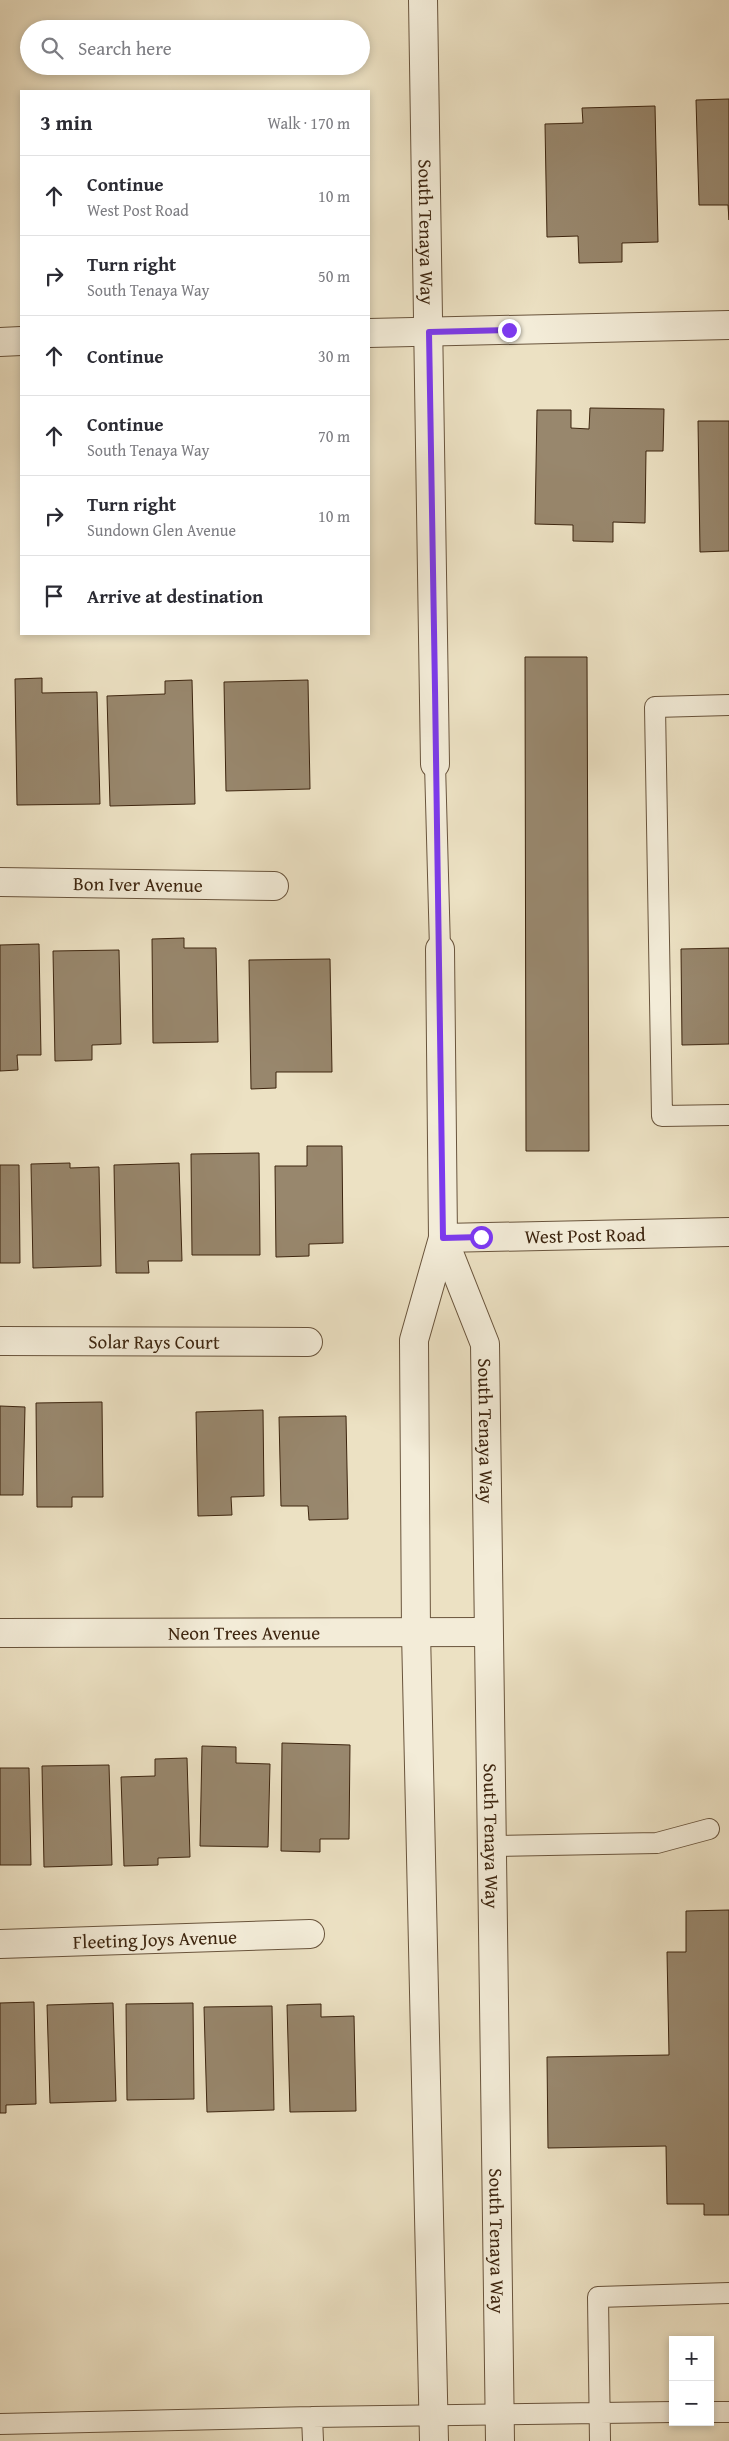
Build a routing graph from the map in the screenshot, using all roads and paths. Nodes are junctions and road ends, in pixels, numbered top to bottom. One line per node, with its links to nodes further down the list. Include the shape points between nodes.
1 (423, 0): 3 (street, South Tenaya Way)
2 (729, 325): 3 (street)
3 (429, 332): 4 (street); 8 (street, South Tenaya Way)
4 (370, 333)
5 (0, 342): 6 (street)
6 (20, 342)
7 (729, 705): 12 (lane, via 655,707 662,1116)
8 (435, 764): 11 (lane)
9 (0, 882): 10 (street, Bon Iver Avenue)
10 (274, 886)
11 (440, 949): 14 (street, South Tenaya Way)
12 (729, 1115)
13 (729, 1232): 14 (street, West Post Road)
14 (443, 1238): 17 (street, South Tenaya Way, via 414,1340); 18 (street, South Tenaya Way, via 485,1344)
15 (0, 1341): 16 (street, Solar Rays Court)
16 (308, 1342)
17 (416, 1632): 18 (street, Neon Trees Avenue); 19 (street, Neon Trees Avenue); 32 (street, South Tenaya Way)
18 (488, 1632): 21 (street, South Tenaya Way)
19 (0, 1633)
20 (709, 1830): 21 (lane, via 657,1843)
21 (490, 1846): 29 (street, South Tenaya Way)
22 (310, 1934): 23 (street, Fleeting Joys Avenue)
23 (0, 1944)
24 (729, 2293): 25 (lane, via 598,2297)
25 (600, 2412): 26 (lane); 29 (lane); 35 (lane)
26 (669, 2412)
27 (714, 2412): 28 (lane)
28 (729, 2412)
29 (500, 2414): 32 (lane); 34 (street, South Tenaya Way)
30 (312, 2417): 31 (lane); 32 (lane); 33 (lane)
31 (0, 2424)
32 (433, 2429)
33 (313, 2441)
34 (500, 2441)
35 (600, 2441)

